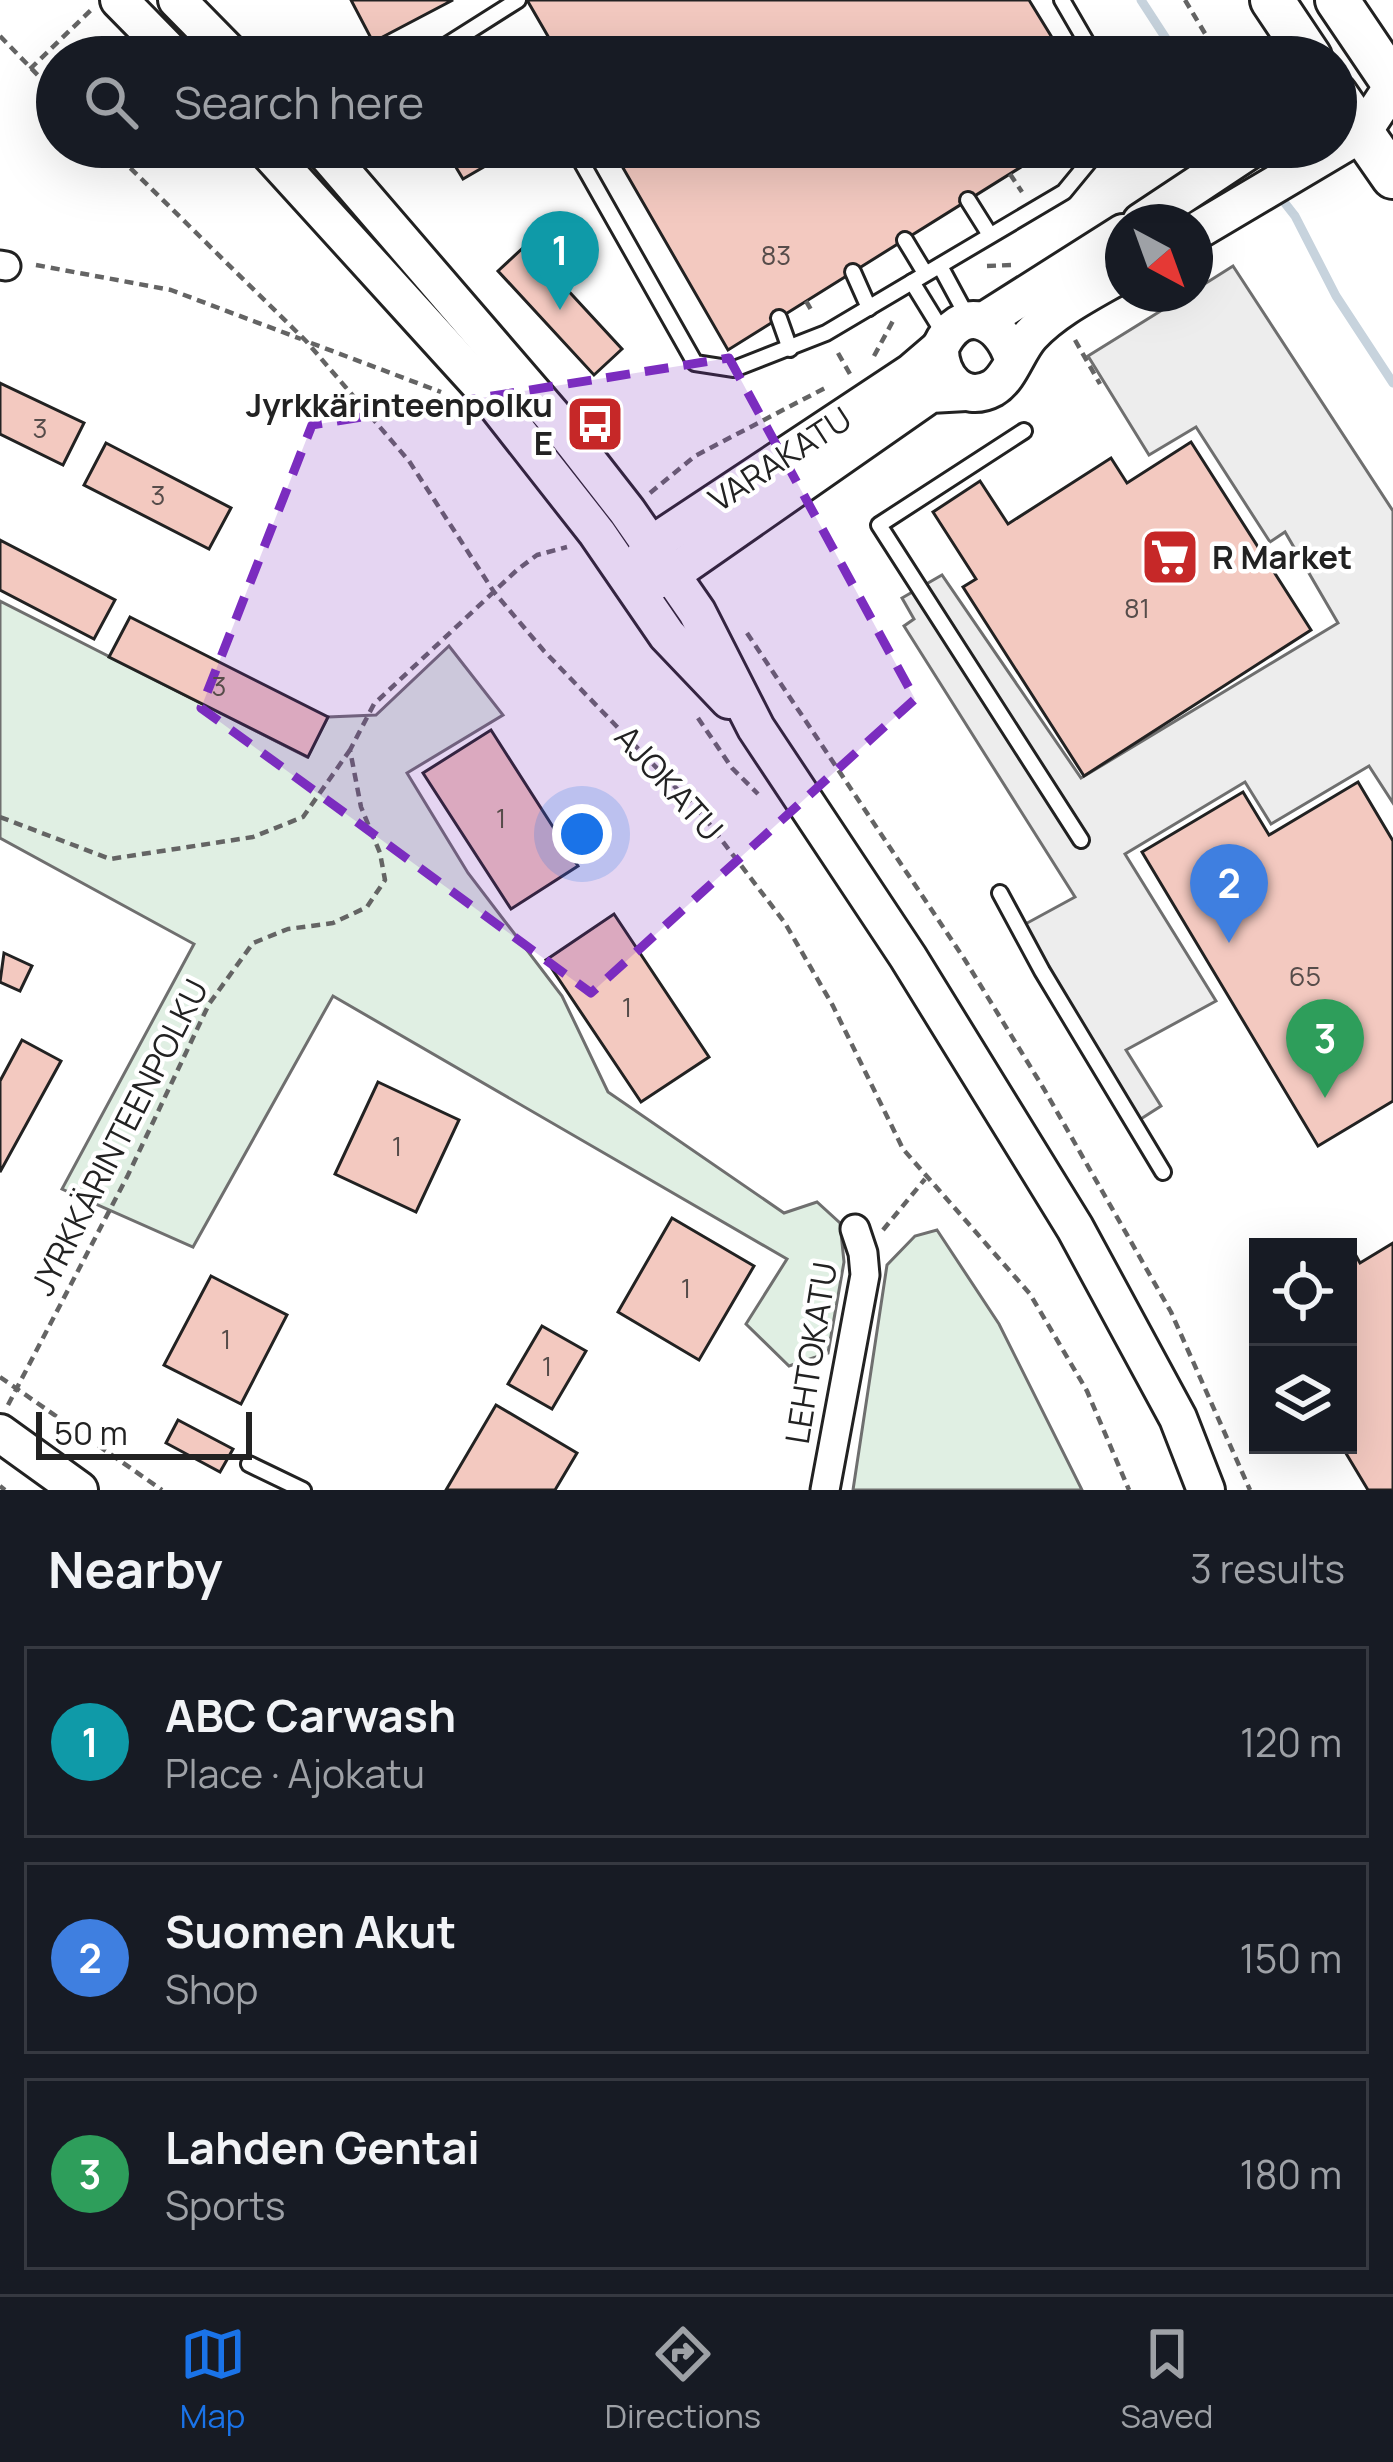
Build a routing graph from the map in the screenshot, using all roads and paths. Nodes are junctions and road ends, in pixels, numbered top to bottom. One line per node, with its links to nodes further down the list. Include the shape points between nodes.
1 (100, 0): 10 (path)
2 (119, 0): 11 (street)
3 (177, 0): 12 (street)
4 (518, 0): 13 (lane)
5 (1062, 0): 14 (lane)
6 (1185, 0): 15 (path)
7 (1272, 0): 16 (main road)
8 (1337, 0): 20 (main road)
9 (0, 36): 18 (path)
10 (63, 36)
11 (154, 36)
12 (212, 36)
13 (461, 36)
14 (1083, 36)
15 (1206, 36)
16 (1296, 36)
17 (36, 63): 18 (path)
18 (30, 69): 19 (path)
19 (36, 75)
20 (1393, 84): 21 (street); 23 (street)
21 (1357, 90)
22 (1357, 126): 23 (main road)
23 (1362, 133): 24 (street); 32 (main road)
24 (1357, 136)
25 (130, 168): 50 (path, AJOKATU)
26 (302, 168): 61 (street)
27 (305, 168): 58 (street, via 485,333)
28 (585, 168): 51 (lane, via 695,363 734,369)
29 (1084, 168): 36 (lane, via 1064,192)
30 (1224, 168): 34 (street)
31 (1302, 168): 35 (street)
32 (1393, 177)
33 (968, 200): 36 (lane)
34 (1170, 204)
35 (1213, 222)
36 (991, 235): 40 (lane)
37 (905, 240): 43 (lane)
38 (1105, 244): 49 (street, VARAKATU)
39 (3, 265): 50 (path, via 47,265 171,290)
40 (940, 266): 43 (lane); 45 (lane)
41 (1026, 266): 45 (path, via 990,264)
42 (853, 272): 47 (lane)
43 (918, 278): 46 (lane); 47 (lane)
44 (1105, 283): 52 (street, via 1032,334)
45 (950, 285): 49 (lane)
46 (922, 300): 49 (lane); 53 (path, via 898,313)
47 (869, 308): 51 (lane)
48 (779, 318): 51 (lane)
49 (960, 331): 52 (street, via 1006,338); 55 (street, via 944,375); 60 (street, VARAKATU)
50 (306, 341): 56 (path); 62 (path, AJOKATU, via 409,461)
51 (790, 349)
52 (1013, 359): 55 (street, via 994,387)
53 (870, 363)
54 (850, 374): 58 (path, via 695,456)
55 (966, 392): 60 (street, VARAKATU, via 930,394)
56 (453, 397)
57 (1024, 431): 69 (lane, via 880,525)
58 (627, 511): 60 (street)
59 (563, 531): 62 (path, via 576,548 537,555)
60 (661, 560): 61 (street, VARAKATU); 65 (street, via 698,612)
61 (634, 584): 65 (street, via 667,635)
62 (494, 592): 66 (path, via 374,704); 72 (path, AJOKATU, via 704,817 785,923)
63 (746, 632): 85 (path, via 1044,1089 1172,1312)
64 (698, 717): 67 (path)
65 (756, 728): 84 (street, via 1075,1228 1178,1418)
66 (350, 750): 68 (path, via 303,817 253,837 110,859); 75 (path, JYRKKÄRINTEENPOLKU, via 385,880 367,907 253,943 242,958 209,1004)
67 (761, 798)
68 (0, 817)
69 (1081, 840)
70 (1000, 893): 71 (lane)
71 (1163, 1172)
72 (925, 1179): 73 (path); 83 (path, AJOKATU, via 1030,1294 1088,1390)
73 (859, 1241): 82 (street, LEHTOKATU, via 865,1275)
74 (0, 1378): 75 (path)
75 (16, 1389): 76 (path, JYRKKÄRINTEENPOLKU); 80 (path)
76 (0, 1421)
77 (0, 1433): 79 (street)
78 (249, 1464): 81 (lane)
79 (79, 1490)
80 (162, 1490)
81 (303, 1490)
82 (825, 1490)
83 (1129, 1490)
84 (1206, 1490)
85 (1250, 1490)

